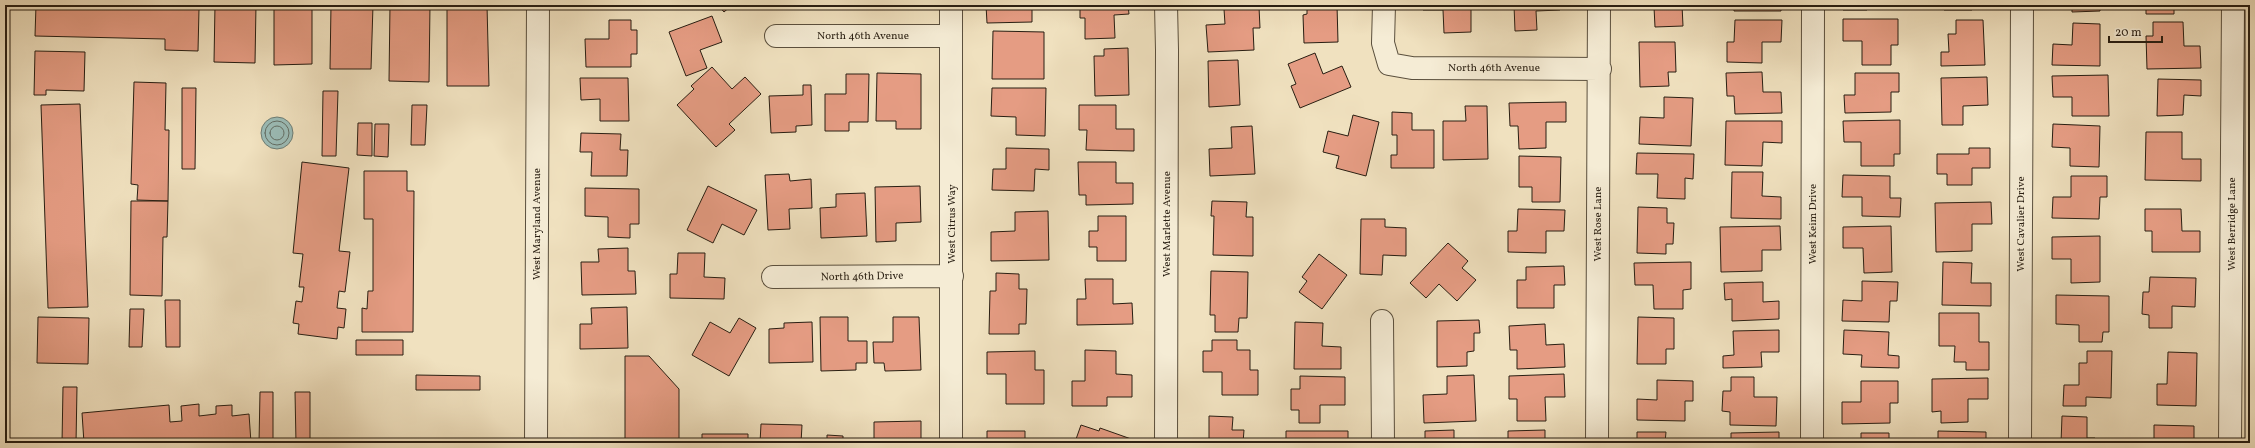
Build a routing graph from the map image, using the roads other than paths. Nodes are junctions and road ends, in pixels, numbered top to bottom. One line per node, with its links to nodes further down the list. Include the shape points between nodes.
1 (538, 5): 15 (street, West Maryland Avenue)
2 (951, 5): 10 (street, West Citrus Way)
3 (1166, 5): 17 (street, West Marlette Avenue)
4 (1384, 5): 11 (street, North 46th Avenue, via 1383,43 1389,64 1412,68)
5 (1599, 5): 11 (street, West Rose Lane)
6 (1813, 5): 20 (street, West Keim Drive)
7 (2022, 5): 21 (street, West Cavalier Drive)
8 (2233, 5): 22 (street, West Berridge Lane)
9 (776, 36): 10 (street, North 46th Avenue)
10 (951, 36): 12 (street, West Citrus Way)
11 (1600, 69): 19 (street, West Rose Lane)
12 (952, 276): 13 (street, North 46th Drive); 16 (street, West Citrus Way)
13 (773, 277)
14 (1382, 321): 18 (street)
15 (536, 443)
16 (951, 443)
17 (1166, 443)
18 (1383, 443)
19 (1597, 443)
20 (1812, 443)
21 (2020, 443)
22 (2230, 443)

